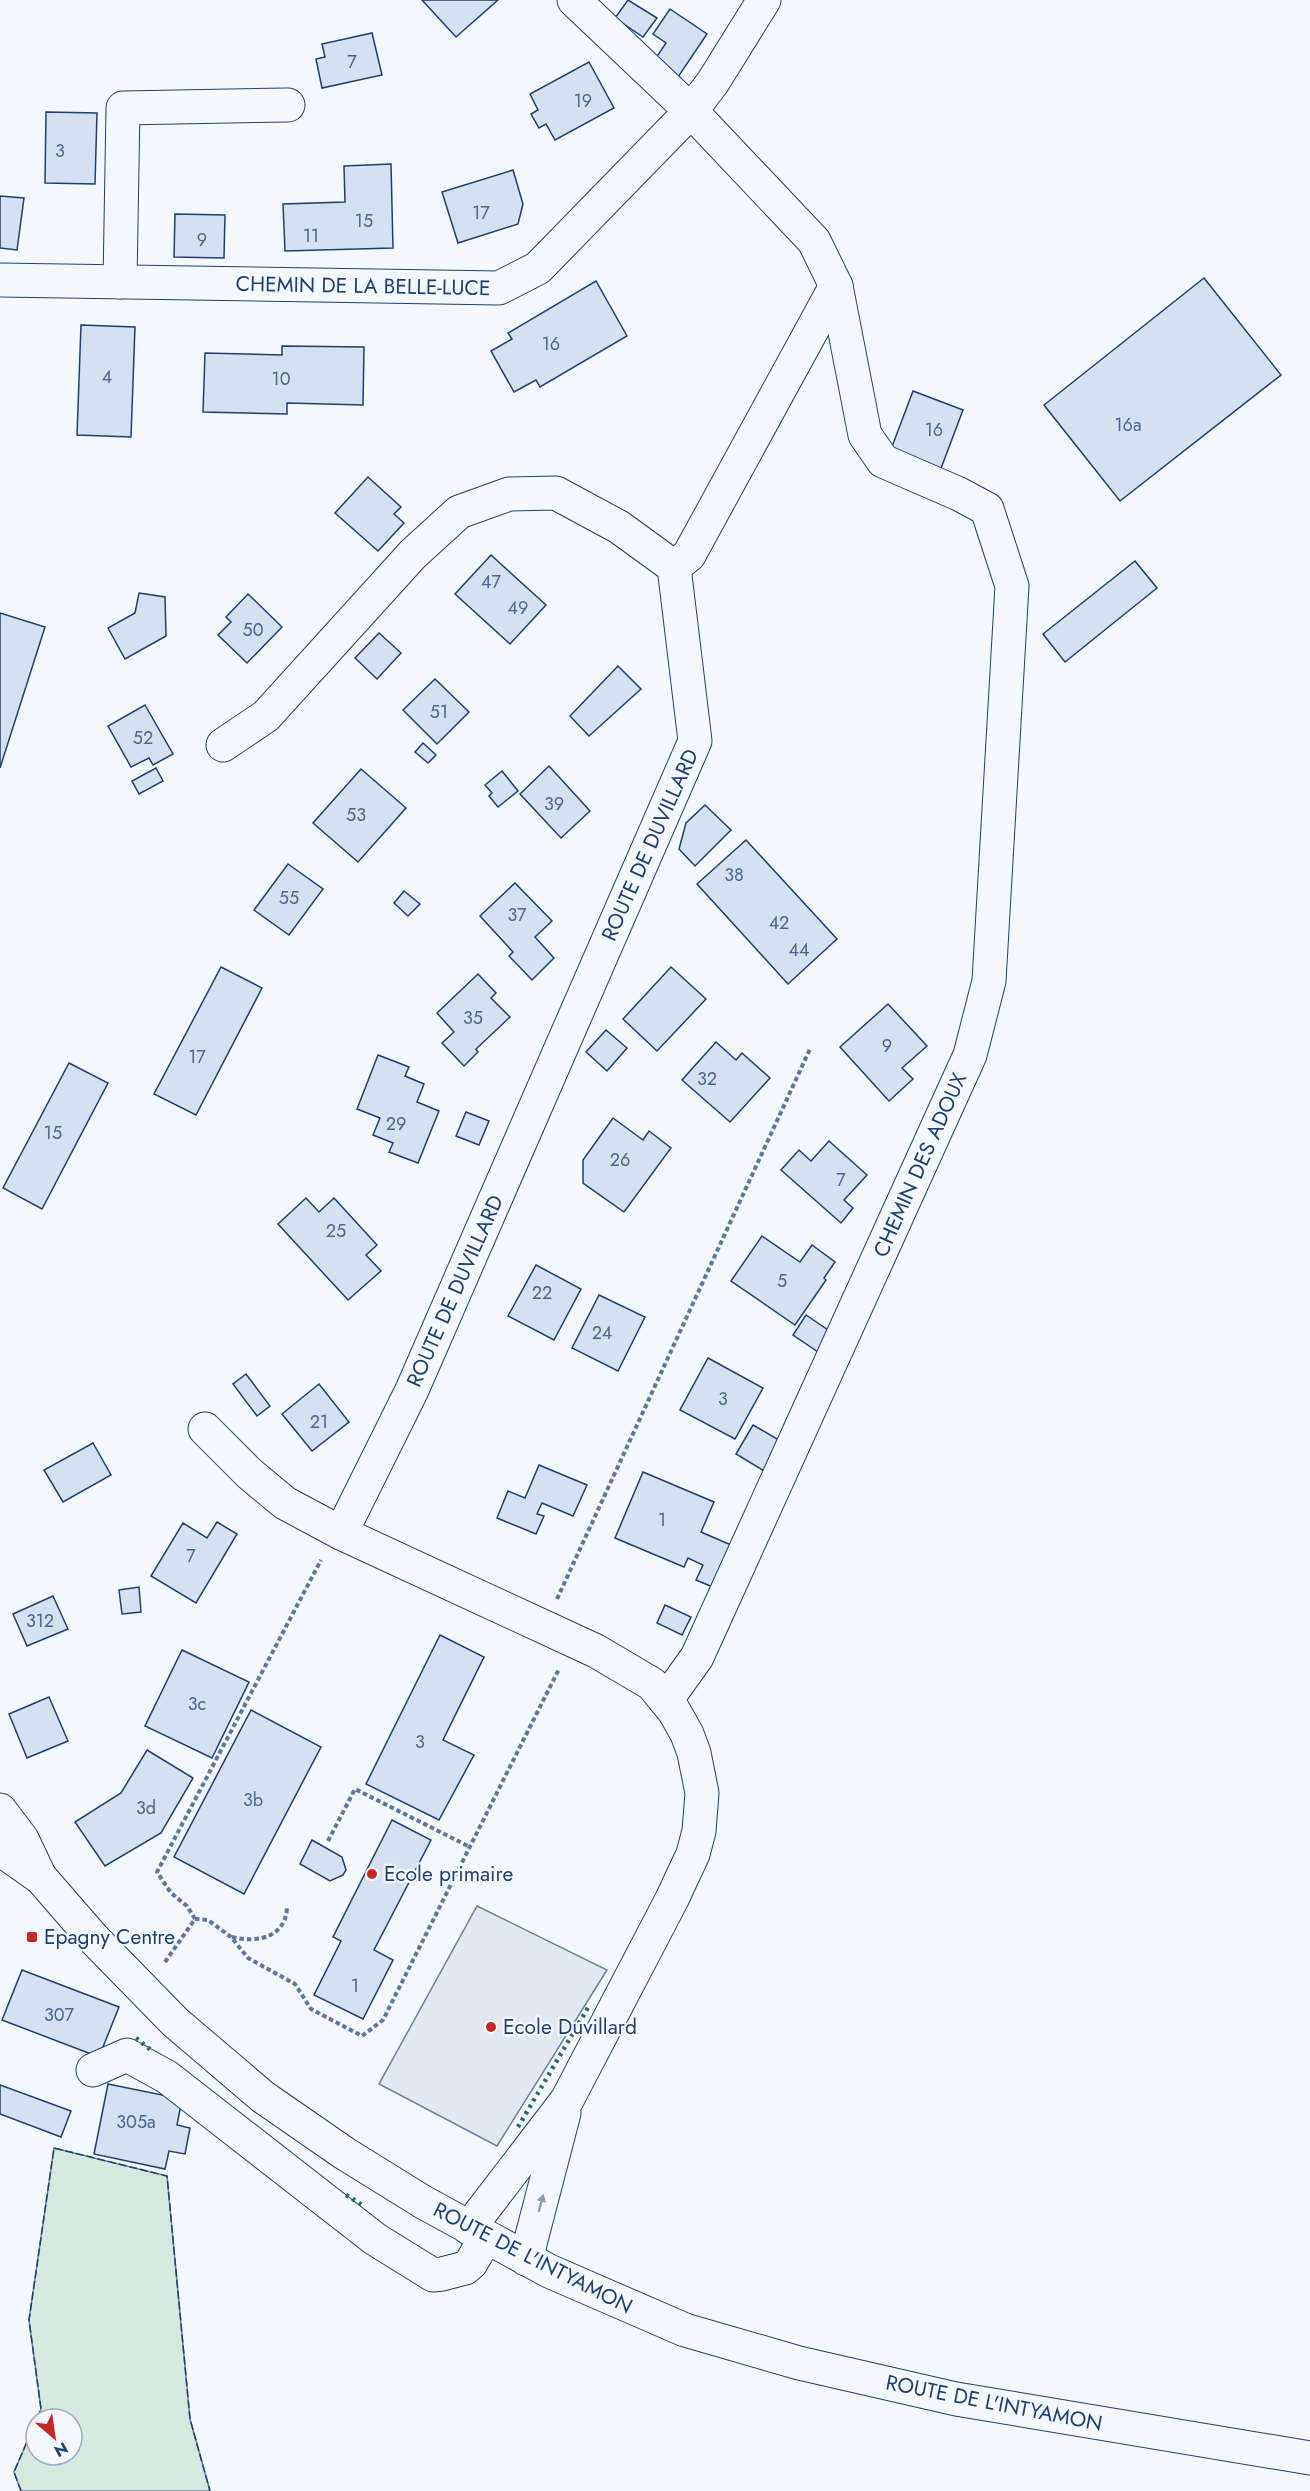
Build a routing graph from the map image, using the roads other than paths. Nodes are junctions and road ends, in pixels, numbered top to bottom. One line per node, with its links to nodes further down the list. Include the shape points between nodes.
1 (574, 0): 4 (street)
2 (764, 0): 4 (street, CHEMIN DE LA BELLE-LUCE)
3 (288, 105): 6 (street, via 123,108)
4 (691, 111): 6 (street, CHEMIN DE LA BELLE-LUCE, via 538,268 499,288); 7 (street, via 814,241)
5 (0, 280): 6 (street, CHEMIN DE LA BELLE-LUCE)
6 (120, 282)
7 (836, 286): 8 (street, via 689,555); 12 (street, CHEMIN DES ADOUX, via 865,435 882,461 987,509 1012,586 989,981 970,1055 697,1657)
8 (674, 567): 9 (street, via 619,527 556,493 509,494 459,512 413,554 266,716); 11 (street, ROUTE DE DUVILLARD, via 695,741 412,1390)
9 (223, 745)
10 (205, 1429): 11 (street)
11 (331, 1546): 12 (street, via 596,1651 637,1673)
12 (667, 1699): 17 (street, via 694,1753 702,1793 699,1831 672,1899)
13 (0, 1810): 15 (street, ROUTE DE L'INTYAMON, via 22,1839)
14 (0, 1849): 15 (street, ROUTE DE L'INTYAMON)
15 (41, 1878): 18 (street, ROUTE DE L'INTYAMON, via 175,2022 263,2097 344,2153)
16 (93, 2070): 18 (street, via 127,2055 167,2077 375,2239 433,2275 449,2274 471,2263)
17 (567, 2100): 18 (street); 19 (street, one-way to 17)
18 (477, 2232): 19 (street, ROUTE DE L'INTYAMON)
19 (526, 2259): 20 (street, ROUTE DE L'INTYAMON, via 685,2330 799,2363 956,2399)
20 (1310, 2458)

